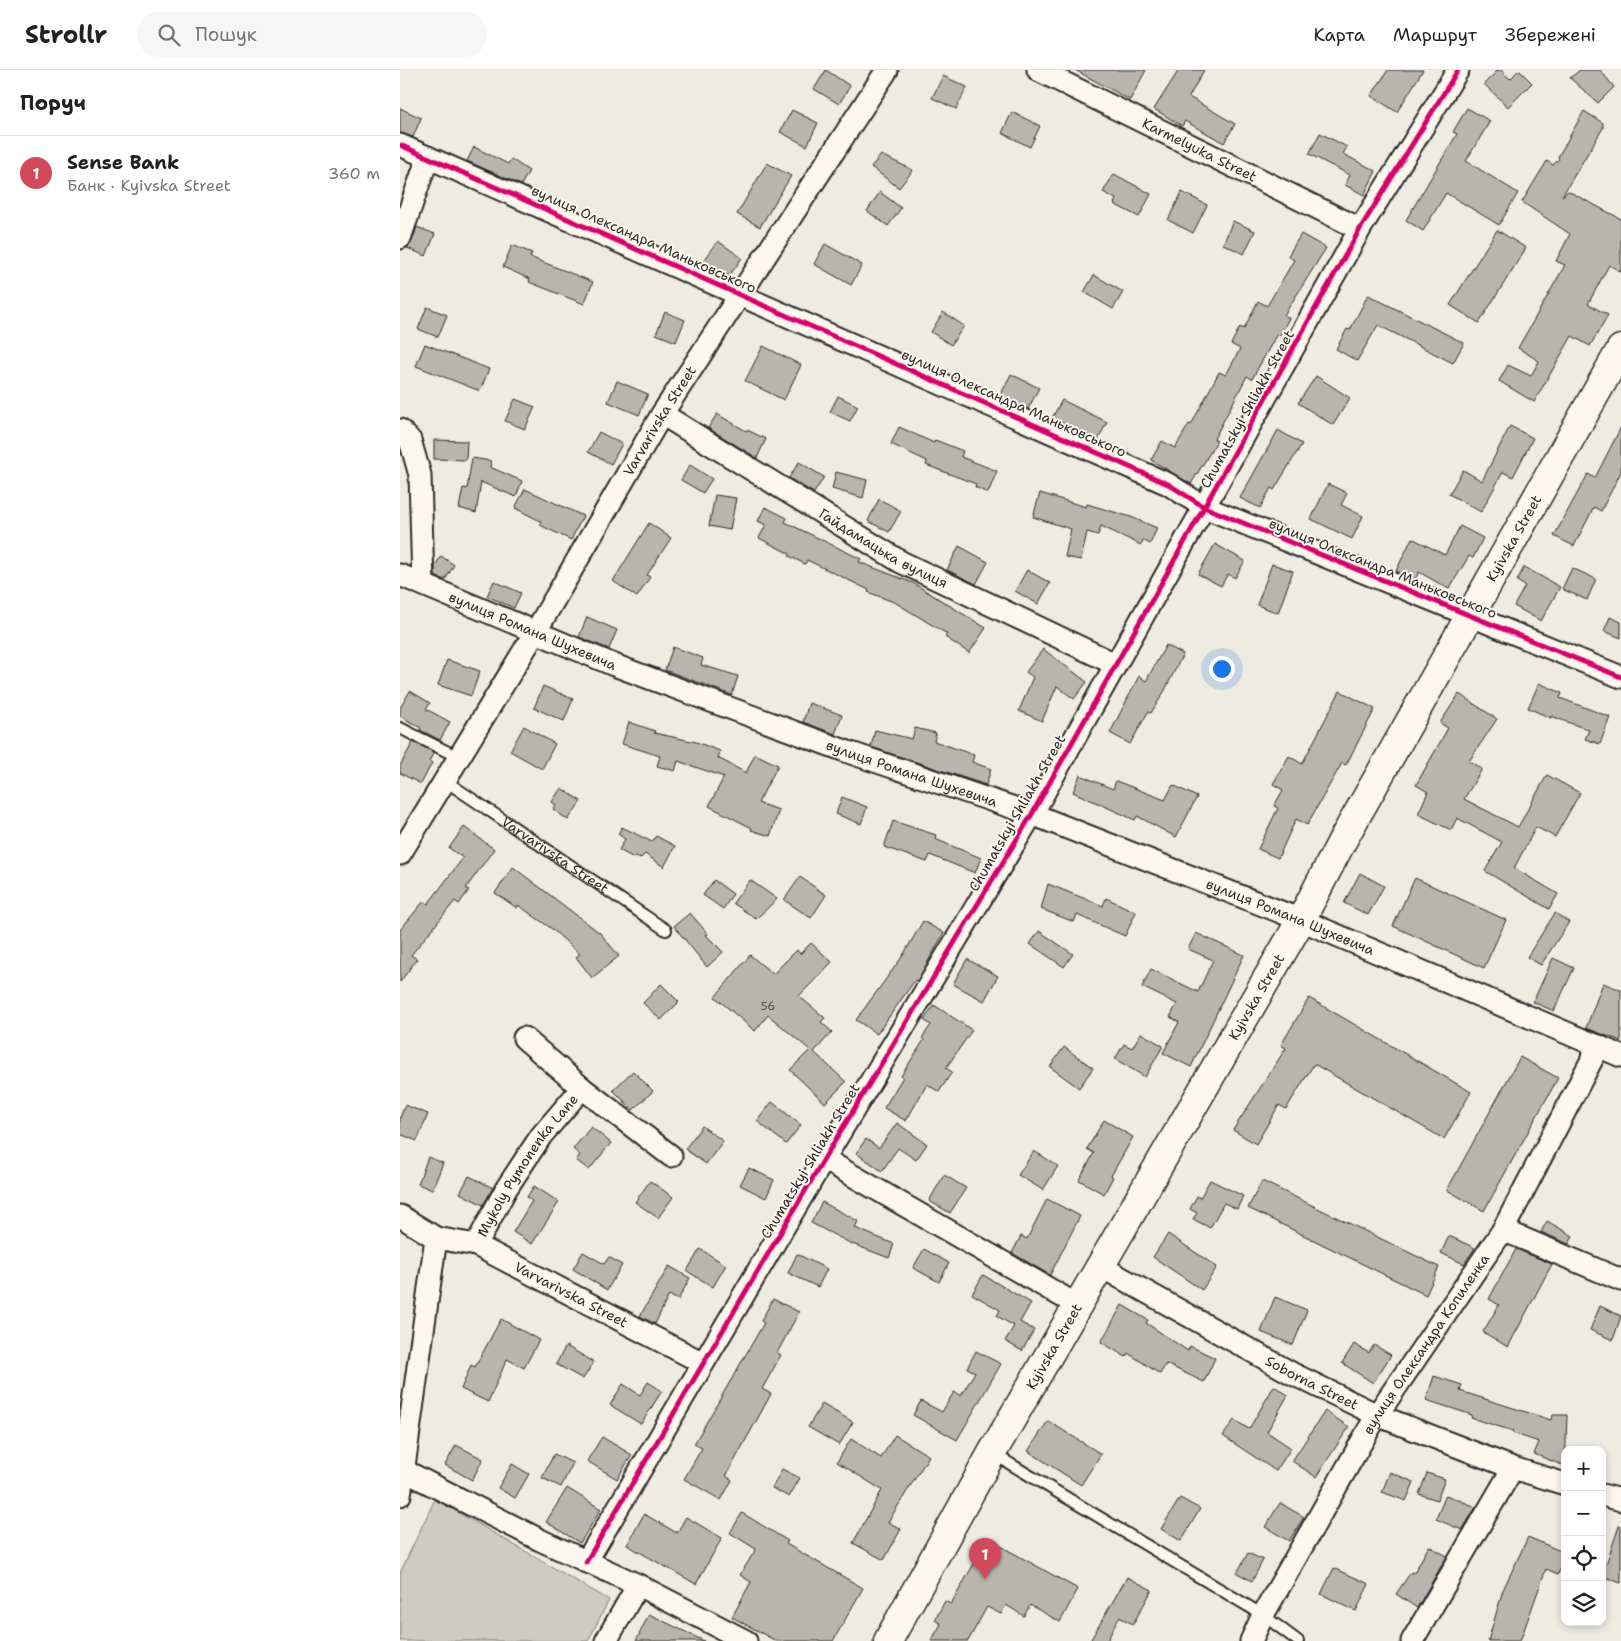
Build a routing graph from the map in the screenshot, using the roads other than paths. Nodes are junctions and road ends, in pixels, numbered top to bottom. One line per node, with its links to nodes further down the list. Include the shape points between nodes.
1 (887, 70): 8 (street, Varvarivska Street)
2 (1038, 70): 6 (street, Karmelyuka Street)
3 (1458, 70): 6 (street, Chumatskyi Shliakh Street)
4 (400, 145): 5 (street, вулиця Олександра Маньковського)
5 (428, 157): 7 (street); 8 (street, вулиця Олександра Маньковського)
6 (1360, 229): 12 (street, Chumatskyi Shliakh Street)
7 (400, 238)
8 (740, 294): 10 (street, Varvarivska Street); 12 (street, вулиця Олександра Маньковського, via 1168,484)
9 (1621, 349): 15 (main road, Kyivska Street)
10 (662, 414): 16 (street, Varvarivska Street); 17 (street, Гайдамацька вулиця, via 901,562)
11 (400, 430): 14 (street, via 410,440 420,475)
12 (1204, 507): 15 (street, вулиця Олександра Маньковського); 17 (street, Chumatskyi Shliakh Street)
13 (400, 575): 14 (street, вулиця Романа Шухевича)
14 (423, 584): 16 (street, вулиця Романа Шухевича)
15 (1470, 617): 18 (street, вулиця Олександра Маньковського); 24 (main road, Kyivska Street, via 1341,843)
16 (536, 630): 20 (street, Varvarivska Street); 22 (street, вулиця Романа Шухевича, via 614,665 773,724)
17 (1115, 664): 22 (street, Chumatskyi Shliakh Street)
18 (1621, 677)
19 (400, 728): 20 (lane)
20 (460, 758): 21 (street, Varvarivska Street)
21 (444, 780): 23 (street, Varvarivska Street); 25 (lane, Varvarivska Street)
22 (1032, 814): 24 (street, вулиця Романа Шухевича); 31 (street, Chumatskyi Shliakh Street)
23 (400, 854)
24 (1301, 920): 27 (street, вулиця Романа Шухевича); 36 (main road, Kyivska Street)
25 (666, 930)
26 (524, 1038): 29 (street, Mykoly Pymonenka Lane)
27 (1599, 1046): 28 (street, вулиця Романа Шухевича); 33 (street, вулиця Олександра Копиленка)
28 (1621, 1056)
29 (582, 1088): 30 (street, Mykoly Pymonenka Lane); 35 (street, Mykoly Pymonenka Lane, via 536,1144 506,1189)
30 (671, 1156)
31 (824, 1159): 38 (street); 39 (street, Chumatskyi Shliakh Street)
32 (400, 1216): 34 (street, Varvarivska Street)
33 (1504, 1230): 37 (street); 40 (street, вулиця Олександра Копиленка)
34 (436, 1238): 35 (street, Varvarivska Street); 43 (street)
35 (476, 1245): 39 (street, Varvarivska Street)
36 (1100, 1266): 38 (main road, Kyivska Street); 40 (street, Soborna Street, via 1293,1374)
37 (1621, 1280)
38 (1077, 1305): 41 (main road, Kyivska Street)
39 (703, 1364): 48 (street, Chumatskyi Shliakh Street)
40 (1377, 1415): 42 (street, Soborna Street); 50 (street, вулиця Олександра Копиленка)
41 (992, 1453): 50 (lane); 53 (main road, Kyivska Street)
42 (1513, 1468): 44 (street, Soborna Street); 56 (street)
43 (405, 1471): 45 (street); 48 (street)
44 (1561, 1483)
45 (400, 1495)
46 (1606, 1496): 47 (street)
47 (1621, 1500)
48 (586, 1562): 49 (street)
49 (638, 1585): 51 (street); 52 (street)
50 (1263, 1615): 54 (street, вулиця Олександра Копиленка); 55 (lane)
51 (606, 1641)
52 (746, 1641)
53 (888, 1641)
54 (1251, 1641)
55 (1298, 1641)
56 (1412, 1641)

